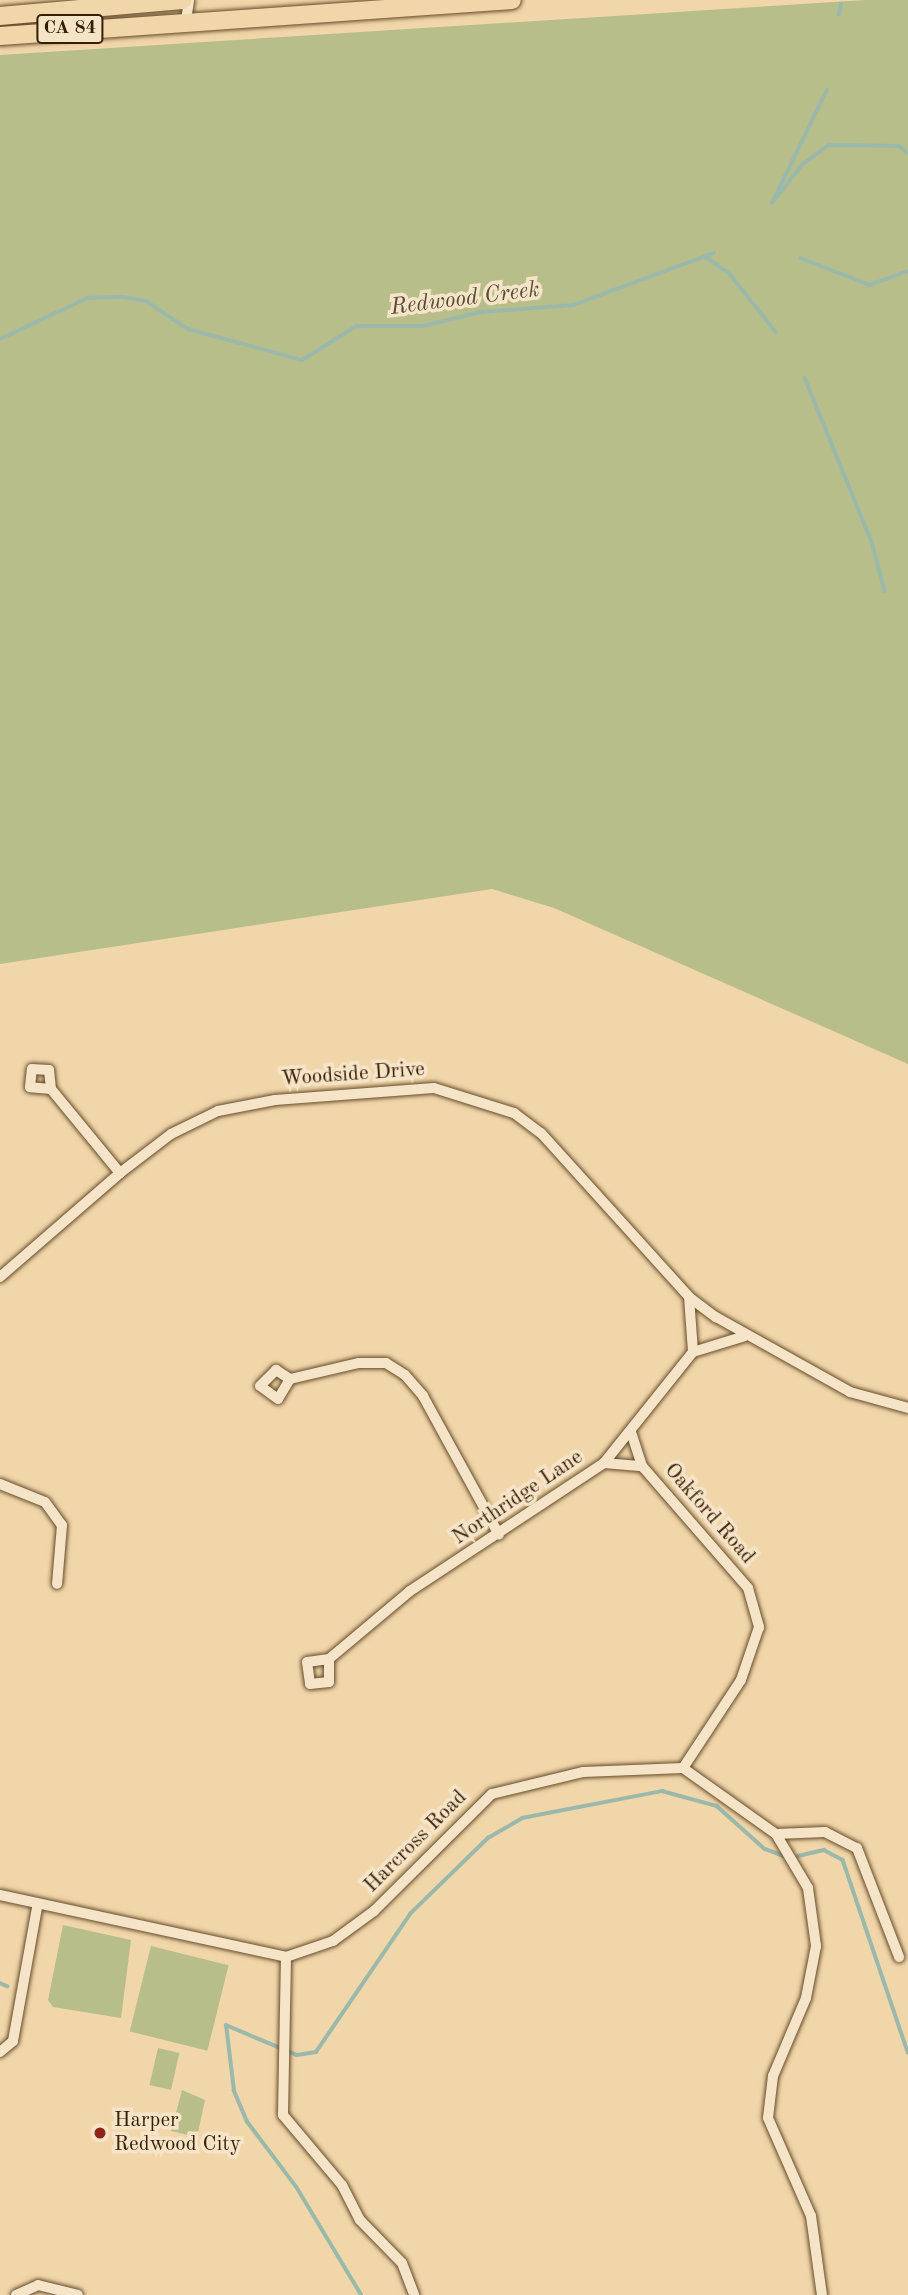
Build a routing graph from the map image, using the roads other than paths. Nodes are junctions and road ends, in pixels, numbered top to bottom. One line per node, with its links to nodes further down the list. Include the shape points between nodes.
1 (2, 0): 5 (main road)
2 (182, 0): 5 (main road, CA 84)
3 (190, 0): 7 (street)
4 (512, 0): 7 (main road, CA 84)
5 (32, 14): 6 (main road, CA 84)
6 (0, 16)
7 (186, 20): 8 (main road, CA 84)
8 (0, 36)
9 (51, 1089): 10 (street)
10 (120, 1173): 11 (street, Woodside Drive); 12 (street, Woodside Drive, via 171,1134 246,1103 434,1088 514,1113 541,1133)
11 (0, 1277)
12 (688, 1297): 13 (street, Woodside Drive); 14 (street)
13 (745, 1336): 14 (street); 16 (street, Woodside Drive, via 850,1392)
14 (693, 1352): 17 (street, Northridge Lane)
15 (290, 1379): 21 (street, via 359,1363 386,1363 405,1375 423,1396)
16 (908, 1409)
17 (631, 1432): 18 (street, Northridge Lane); 19 (street, Oakford Road)
18 (604, 1464): 19 (street); 21 (street, Northridge Lane)
19 (642, 1466): 24 (street, Oakford Road, via 748,1588 759,1628 741,1680)
20 (0, 1484): 22 (street, via 45,1502 62,1524)
21 (499, 1535): 23 (street, Northridge Lane, via 410,1591)
22 (57, 1584)
23 (329, 1659)
24 (683, 1768): 25 (street); 29 (street, Harcross Road, via 583,1772 492,1794 374,1912 333,1941)
25 (776, 1834): 28 (street, via 825,1832 857,1848); 34 (street, via 808,1888 816,1946 806,1998 773,2077 768,2118 811,2216)
26 (0, 1895): 27 (street)
27 (37, 1907): 29 (street); 30 (street, via 13,2041)
28 (899, 1956)
29 (286, 1957): 33 (street, via 283,2115 342,2185 360,2220 402,2263)
30 (0, 2052)
31 (16, 2295): 32 (street, via 38,2285)
32 (78, 2295)
33 (414, 2295)
34 (822, 2295)

